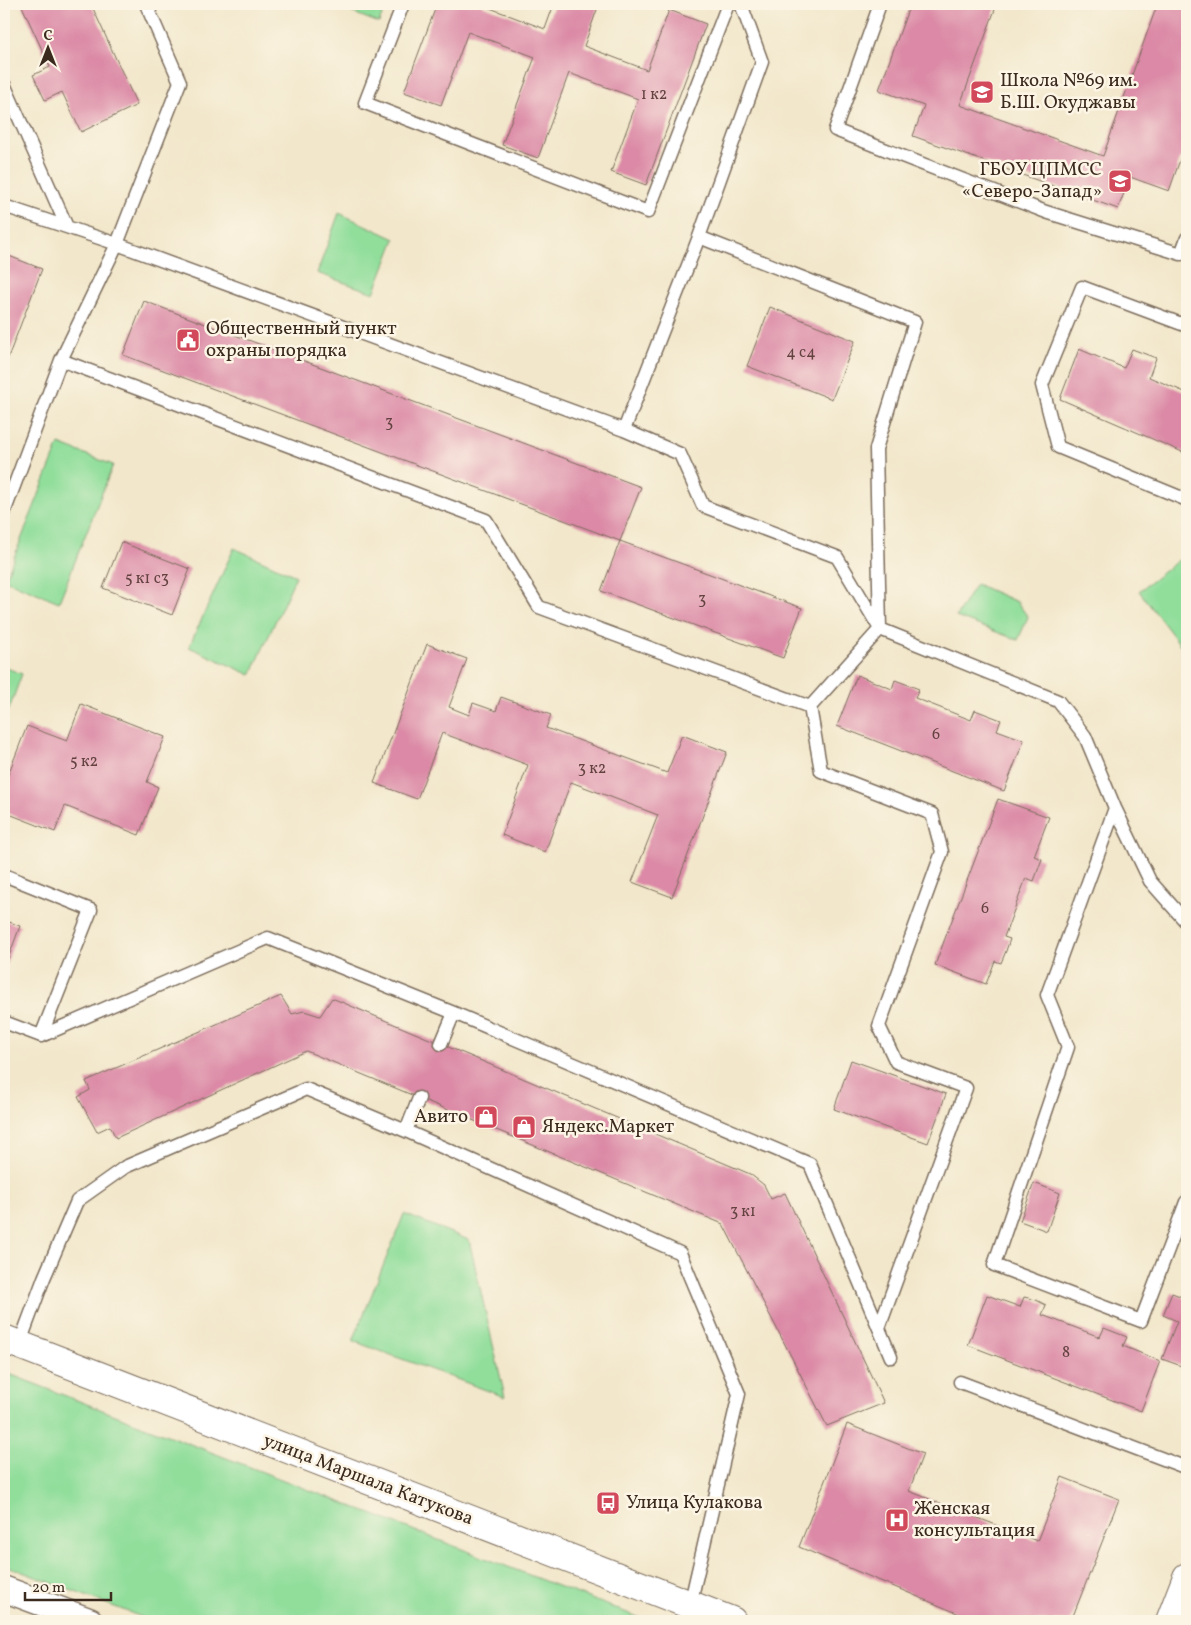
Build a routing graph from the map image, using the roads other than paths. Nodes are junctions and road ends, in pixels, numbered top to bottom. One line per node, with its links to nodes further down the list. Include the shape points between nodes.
1 (146, 4): 11 (lane, via 180,82)
2 (403, 4): 3 (lane, via 365,103 648,212)
3 (728, 4)
4 (741, 4): 9 (lane, via 762,62)
5 (880, 4): 10 (lane, via 835,130 1046,212 1181,254)
6 (4, 84): 8 (lane)
7 (4, 206): 8 (lane)
8 (67, 227): 11 (lane)
9 (699, 237): 14 (lane); 17 (lane, via 915,322 876,448)
10 (1187, 238)
11 (117, 244): 13 (lane); 14 (lane)
12 (1187, 326): 15 (lane, via 1082,287 1042,386 1058,447)
13 (61, 360): 16 (lane); 18 (lane, via 486,520 539,608)
14 (624, 430): 17 (lane, via 680,454 703,506 837,557)
15 (1187, 500)
16 (4, 513)
17 (880, 629): 18 (lane); 19 (lane, via 1058,701 1085,736)
18 (810, 707): 29 (lane, via 821,771 932,814 942,852 879,1026 896,1062 966,1088)
19 (1115, 808): 21 (lane, via 1150,881); 28 (lane, via 1047,995 1068,1047 994,1265 1141,1321)
20 (4, 876): 24 (lane, via 91,910)
21 (1187, 923)
22 (454, 1013): 24 (lane, via 268,938); 25 (lane); 29 (lane, via 810,1164)
23 (4, 1022): 24 (lane)
24 (41, 1036)
25 (441, 1044)
26 (419, 1098): 27 (lane)
27 (406, 1131): 30 (lane, via 306,1089 125,1167 77,1201); 36 (lane, via 680,1253 739,1394)
28 (1186, 1202)
29 (879, 1328): 31 (lane)
30 (12, 1342): 36 (main road, улица Маршала Катукова)
31 (891, 1357)
32 (960, 1382): 33 (lane)
33 (1187, 1468)
34 (1187, 1577): 39 (main road)
35 (4, 1589): 37 (street)
36 (690, 1605): 38 (main road, улица Маршала Катукова)
37 (90, 1621)
38 (732, 1621)
39 (1170, 1621)

